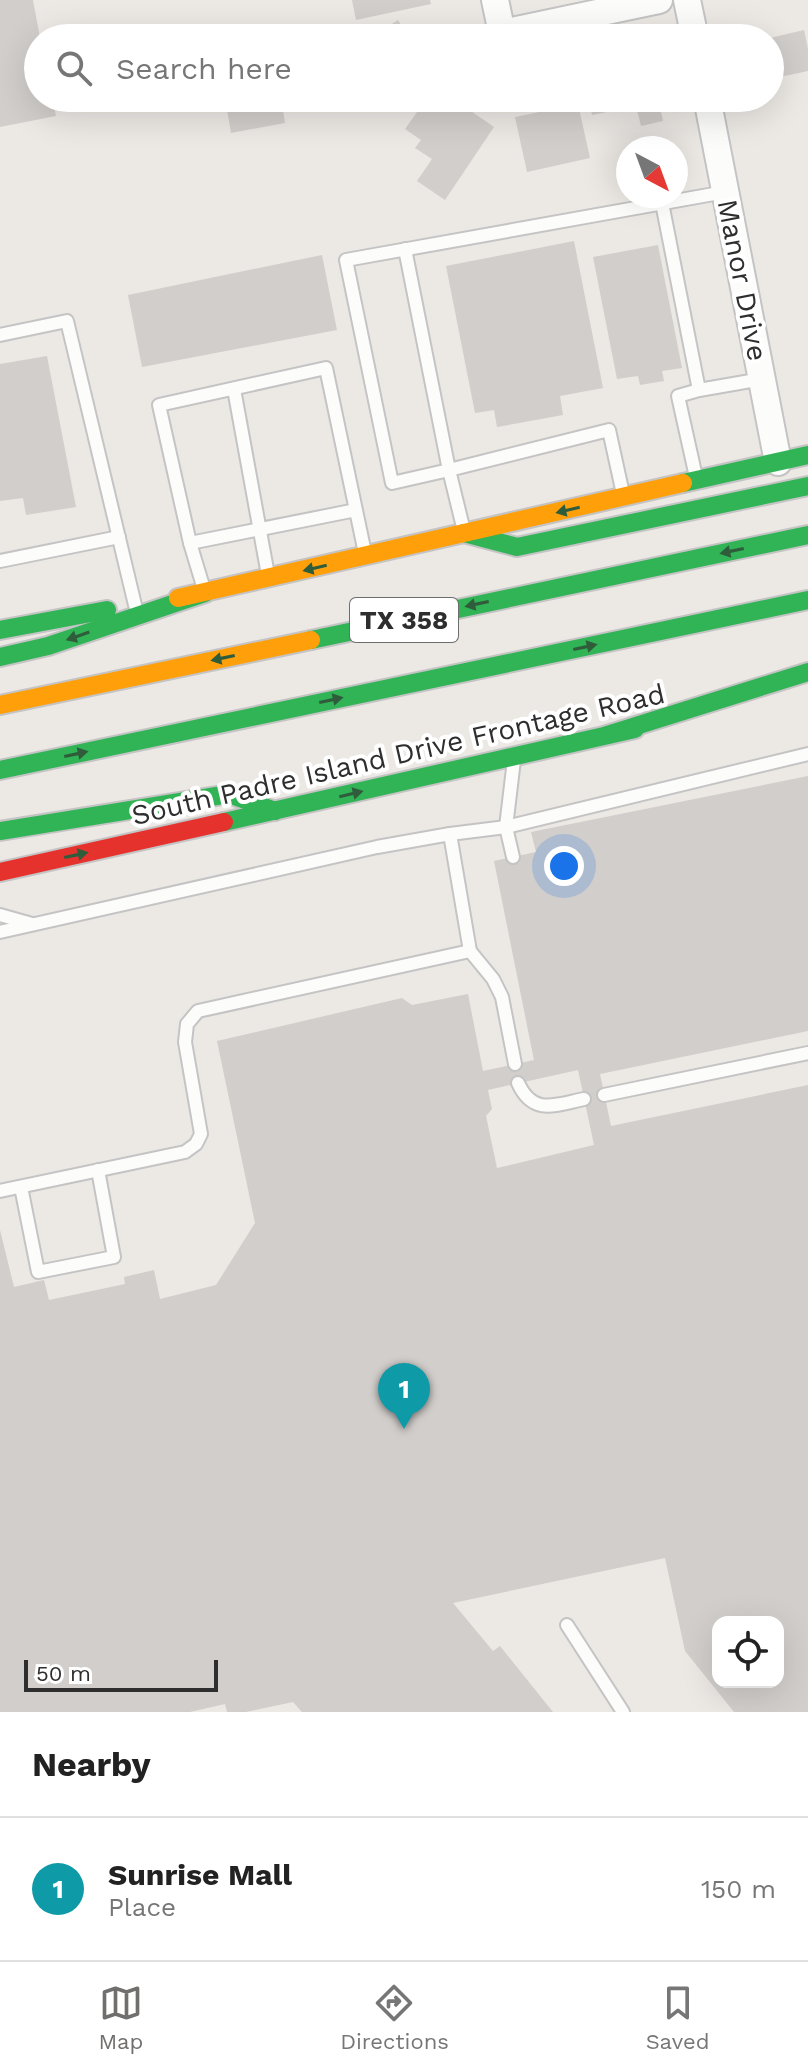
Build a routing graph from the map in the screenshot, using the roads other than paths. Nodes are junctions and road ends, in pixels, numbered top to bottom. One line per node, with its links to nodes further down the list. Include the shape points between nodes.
1 (495, 0): 4 (street)
2 (659, 0): 5 (street)
3 (687, 0): 6 (street)
4 (500, 24)
5 (545, 24)
6 (692, 24)
7 (710, 112): 8 (street, Manor Drive)
8 (725, 192): 9 (lane); 14 (street, Manor Drive)
9 (688, 198)
10 (634, 208): 12 (lane)
11 (663, 208): 16 (lane)
12 (405, 249): 19 (lane); 19 (lane, via 346,260 392,483)
13 (0, 335): 27 (lane, via 67,321)
14 (762, 379): 16 (lane); 18 (street, Manor Drive)
15 (234, 389): 23 (lane, via 326,368); 24 (lane); 28 (lane, via 159,405)
16 (699, 390): 20 (lane, via 678,396)
17 (808, 455): 18 (main road)
18 (778, 462): 20 (main road)
19 (449, 470): 22 (lane, via 609,430); 25 (lane)
20 (697, 480): 22 (main road)
21 (808, 486): 25 (main road, via 517,547)
22 (623, 497): 25 (main road, one-way to 25)
23 (356, 510): 24 (lane); 29 (lane)
24 (258, 528): 28 (lane); 31 (lane)
25 (464, 533): 29 (main road)
26 (808, 535): 39 (main road, TX 358, one-way to 39)
27 (119, 537): 30 (lane); 34 (lane)
28 (190, 543): 32 (lane)
29 (365, 556): 31 (main road, one-way to 31)
30 (0, 561)
31 (268, 578): 32 (main road)
32 (205, 593): 34 (main road); 36 (main road, one-way to 36)
33 (808, 600): 43 (main road, TX 358, one-way to 33)
34 (135, 605): 35 (main road)
35 (0, 630)
36 (0, 657)
37 (808, 672): 40 (main road)
38 (793, 697): 40 (main road, South Padre Island Drive Frontage Road)
39 (0, 705)
40 (607, 735): 42 (main road, South Padre Island Drive Frontage Road)
41 (808, 754): 45 (lane)
42 (514, 757): 44 (main road, South Padre Island Drive Frontage Road, one-way to 42); 45 (lane)
43 (0, 770)
44 (275, 811): 46 (main road, via 229,794); 49 (main road, South Padre Island Drive Frontage Road, one-way to 44)
45 (506, 827): 47 (lane); 48 (lane)
46 (0, 831)
47 (450, 834): 51 (lane); 53 (lane)
48 (513, 857)
49 (0, 872)
50 (0, 915): 51 (lane)
51 (34, 924): 52 (lane)
52 (0, 932)
53 (470, 951): 55 (lane, via 502,997); 59 (lane, via 198,1011 187,1024 185,1042 201,1134 196,1144 185,1152)
54 (808, 1053): 57 (lane)
55 (515, 1064)
56 (518, 1083): 58 (lane, via 536,1105)
57 (604, 1095)
58 (584, 1099)
59 (98, 1170): 60 (lane); 60 (lane, via 114,1257 38,1272)
60 (21, 1187): 61 (lane)
61 (0, 1191)
62 (567, 1625): 63 (lane)
63 (623, 1712)

